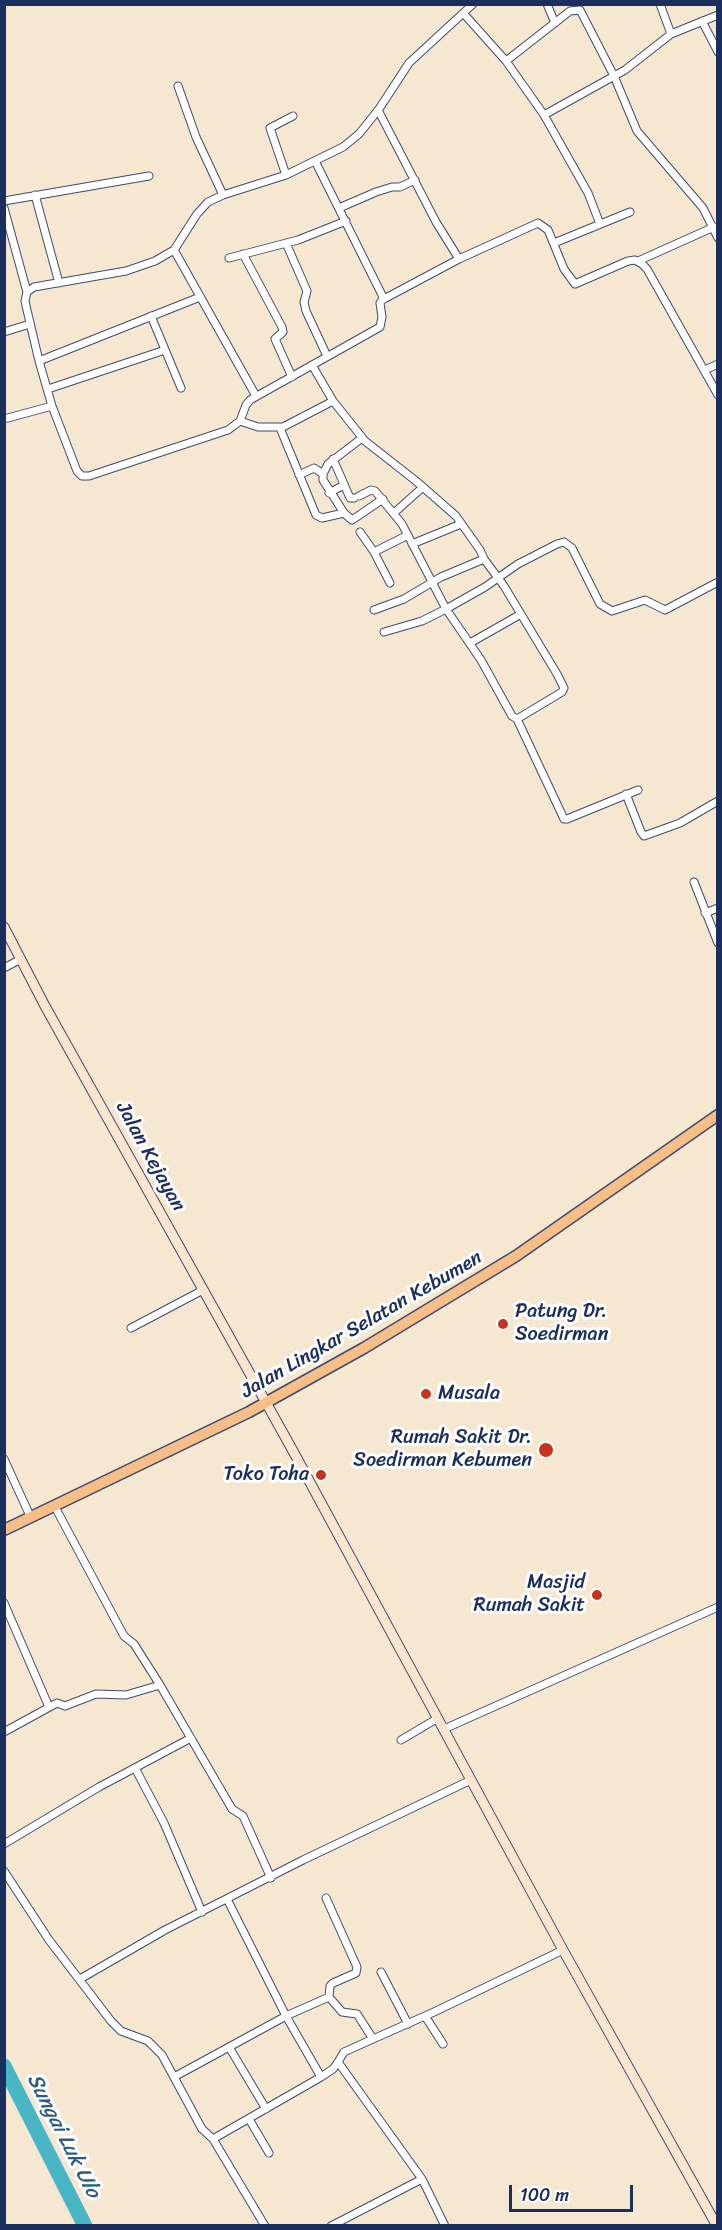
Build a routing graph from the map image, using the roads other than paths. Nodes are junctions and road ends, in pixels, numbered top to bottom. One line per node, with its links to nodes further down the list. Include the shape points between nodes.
1 (473, 4): 4 (street)
2 (547, 4): 7 (street)
3 (660, 4): 8 (street)
4 (464, 14): 10 (street); 13 (street, via 409,63)
5 (717, 15): 6 (street)
6 (702, 21): 8 (street); 9 (street)
7 (555, 23): 10 (street); 11 (street, via 570,11 580,10)
8 (671, 34): 11 (street)
9 (717, 52)
10 (506, 61): 14 (street)
11 (614, 76): 14 (street); 28 (street, via 642,139 696,199)
12 (178, 86): 21 (street)
13 (378, 111): 16 (street, via 350,142); 19 (street)
14 (544, 115): 27 (street, via 588,194)
15 (293, 116): 17 (street, via 270,128)
16 (315, 161): 17 (street); 24 (street)
17 (286, 175): 21 (street)
18 (149, 176): 20 (street)
19 (415, 180): 24 (street); 35 (street)
20 (35, 195): 22 (street); 37 (street)
21 (223, 195): 32 (street, via 208,202 197,214)
22 (4, 201)
23 (4, 208): 38 (street)
24 (339, 208): 26 (street)
25 (630, 212): 27 (street)
26 (346, 221): 30 (street); 40 (street)
27 (600, 224): 31 (street)
28 (714, 227): 29 (street); 36 (street)
29 (717, 238)
30 (286, 243): 33 (street); 45 (street, via 307,291 306,311)
31 (554, 243): 35 (street, via 542,224 535,224); 36 (street, via 575,284 628,261)
32 (174, 250): 37 (street, via 126,271); 39 (street)
33 (243, 254): 34 (street); 50 (street, via 282,327 283,332 275,339)
34 (229, 258)
35 (459, 259): 40 (street)
36 (638, 261): 49 (street, via 647,269)
37 (59, 283): 38 (street)
38 (27, 292): 42 (street)
39 (200, 297): 41 (street); 54 (street)
40 (384, 299): 45 (street, via 380,303 380,327)
41 (151, 316): 44 (street); 46 (street)
42 (30, 324): 43 (street); 46 (street)
43 (4, 332)
44 (165, 350): 51 (street); 52 (street)
45 (327, 356): 48 (street)
46 (39, 361): 52 (street)
47 (717, 364): 49 (street)
48 (312, 365): 50 (street); 55 (street)
49 (705, 370): 53 (street)
50 (292, 376): 54 (street)
51 (181, 388)
52 (48, 389): 56 (street)
53 (717, 395)
54 (256, 396): 58 (street, via 246,405)
55 (333, 401): 59 (street); 60 (street)
56 (52, 406): 57 (street); 58 (street, via 82,476 228,430)
57 (4, 419)
58 (240, 421): 59 (street)
59 (280, 428): 63 (street)
60 (362, 438): 61 (street); 65 (street)
61 (333, 459): 62 (street); 64 (street)
62 (322, 474): 63 (street, via 314,468); 66 (street)
63 (299, 475): 68 (street, via 319,517)
64 (345, 485): 66 (street); 67 (street, via 350,498 373,490)
65 (423, 487): 69 (street); 70 (street)
66 (329, 493): 68 (street)
67 (383, 499): 68 (street, via 352,520); 69 (street)
68 (344, 513)
69 (394, 513): 72 (street)
70 (461, 524): 73 (street); 75 (street)
71 (360, 532): 74 (street)
72 (408, 535): 73 (street); 74 (street)
73 (412, 544): 79 (street)
74 (374, 552): 78 (street)
75 (483, 559): 76 (street); 79 (street)
76 (498, 577): 77 (street, via 564,542 572,548 600,604 612,611 645,600 665,610); 80 (street); 82 (street)
77 (717, 582)
78 (390, 583)
79 (433, 583): 80 (street); 81 (street)
80 (446, 609): 83 (street); 84 (street)
81 (374, 610)
82 (521, 614): 84 (street); 85 (street, via 564,688)
83 (384, 632)
84 (470, 643): 85 (street)
85 (517, 719): 87 (street, via 564,819)
86 (638, 790): 87 (street)
87 (626, 795): 88 (street, via 644,836 680,823)
88 (717, 801)
89 (694, 882): 91 (street)
90 (717, 908): 91 (street)
91 (705, 913): 93 (street)
92 (4, 927): 94 (main road, Jalan Kejayan)
93 (717, 943)
94 (21, 959): 95 (street); 97 (main road, Jalan Kejayan)
95 (4, 968)
96 (717, 1115): 99 (highway, Jalan Lingkar Selatan Kebumen, via 516,1256)
97 (203, 1290): 98 (street); 99 (main road, Jalan Kejayan)
98 (131, 1328)
99 (266, 1403): 101 (highway, Jalan Lingkar Selatan Kebumen); 108 (main road, Jalan Kejayan)
100 (4, 1459): 102 (street)
101 (55, 1507): 102 (highway, Jalan Lingkar Selatan Kebumen); 106 (street, via 124,1636 134,1644)
102 (32, 1518): 103 (highway, Jalan Lingkar Selatan Kebumen)
103 (4, 1530)
104 (4, 1603): 107 (street)
105 (717, 1607): 109 (street)
106 (160, 1685): 107 (street, via 126,1695 96,1694 65,1706 57,1703); 111 (street)
107 (49, 1707): 110 (street)
108 (438, 1718): 109 (main road, Jalan Kejayan); 112 (street)
109 (444, 1729): 114 (main road, Jalan Kejayan)
110 (4, 1732)
111 (191, 1738): 113 (street); 117 (street, via 232,1809 243,1816)
112 (401, 1740)
113 (135, 1768): 115 (street); 120 (street)
114 (471, 1780): 117 (street); 121 (main road, Jalan Kejayan)
115 (4, 1844)
116 (4, 1871): 123 (street)
117 (271, 1878): 119 (street)
118 (326, 1898): 124 (street, via 357,1970 333,1983)
119 (227, 1899): 120 (street); 125 (street)
120 (202, 1912): 123 (street)
121 (563, 1950): 126 (street); 142 (main road, Jalan Kejayan)
122 (381, 1972): 127 (street)
123 (80, 1979): 132 (street, via 111,2021 121,2031 148,2041 162,2055)
124 (324, 1999): 125 (street); 128 (street, via 342,2013 357,2014)
125 (286, 2016): 130 (street); 133 (street)
126 (425, 2016): 127 (street); 129 (street)
127 (408, 2024): 128 (street)
128 (373, 2039): 131 (street, via 344,2052)
129 (443, 2044)
130 (229, 2047): 132 (street); 134 (street)
131 (338, 2062): 133 (street); 138 (street)
132 (174, 2077): 136 (street, via 202,2129)
133 (321, 2077): 134 (street)
134 (266, 2109): 135 (street)
135 (249, 2119): 136 (street); 137 (street)
136 (213, 2139): 139 (street)
137 (269, 2153)
138 (422, 2179): 140 (street); 141 (street)
139 (265, 2226)
140 (332, 2226)
141 (445, 2226)
142 (717, 2226)

